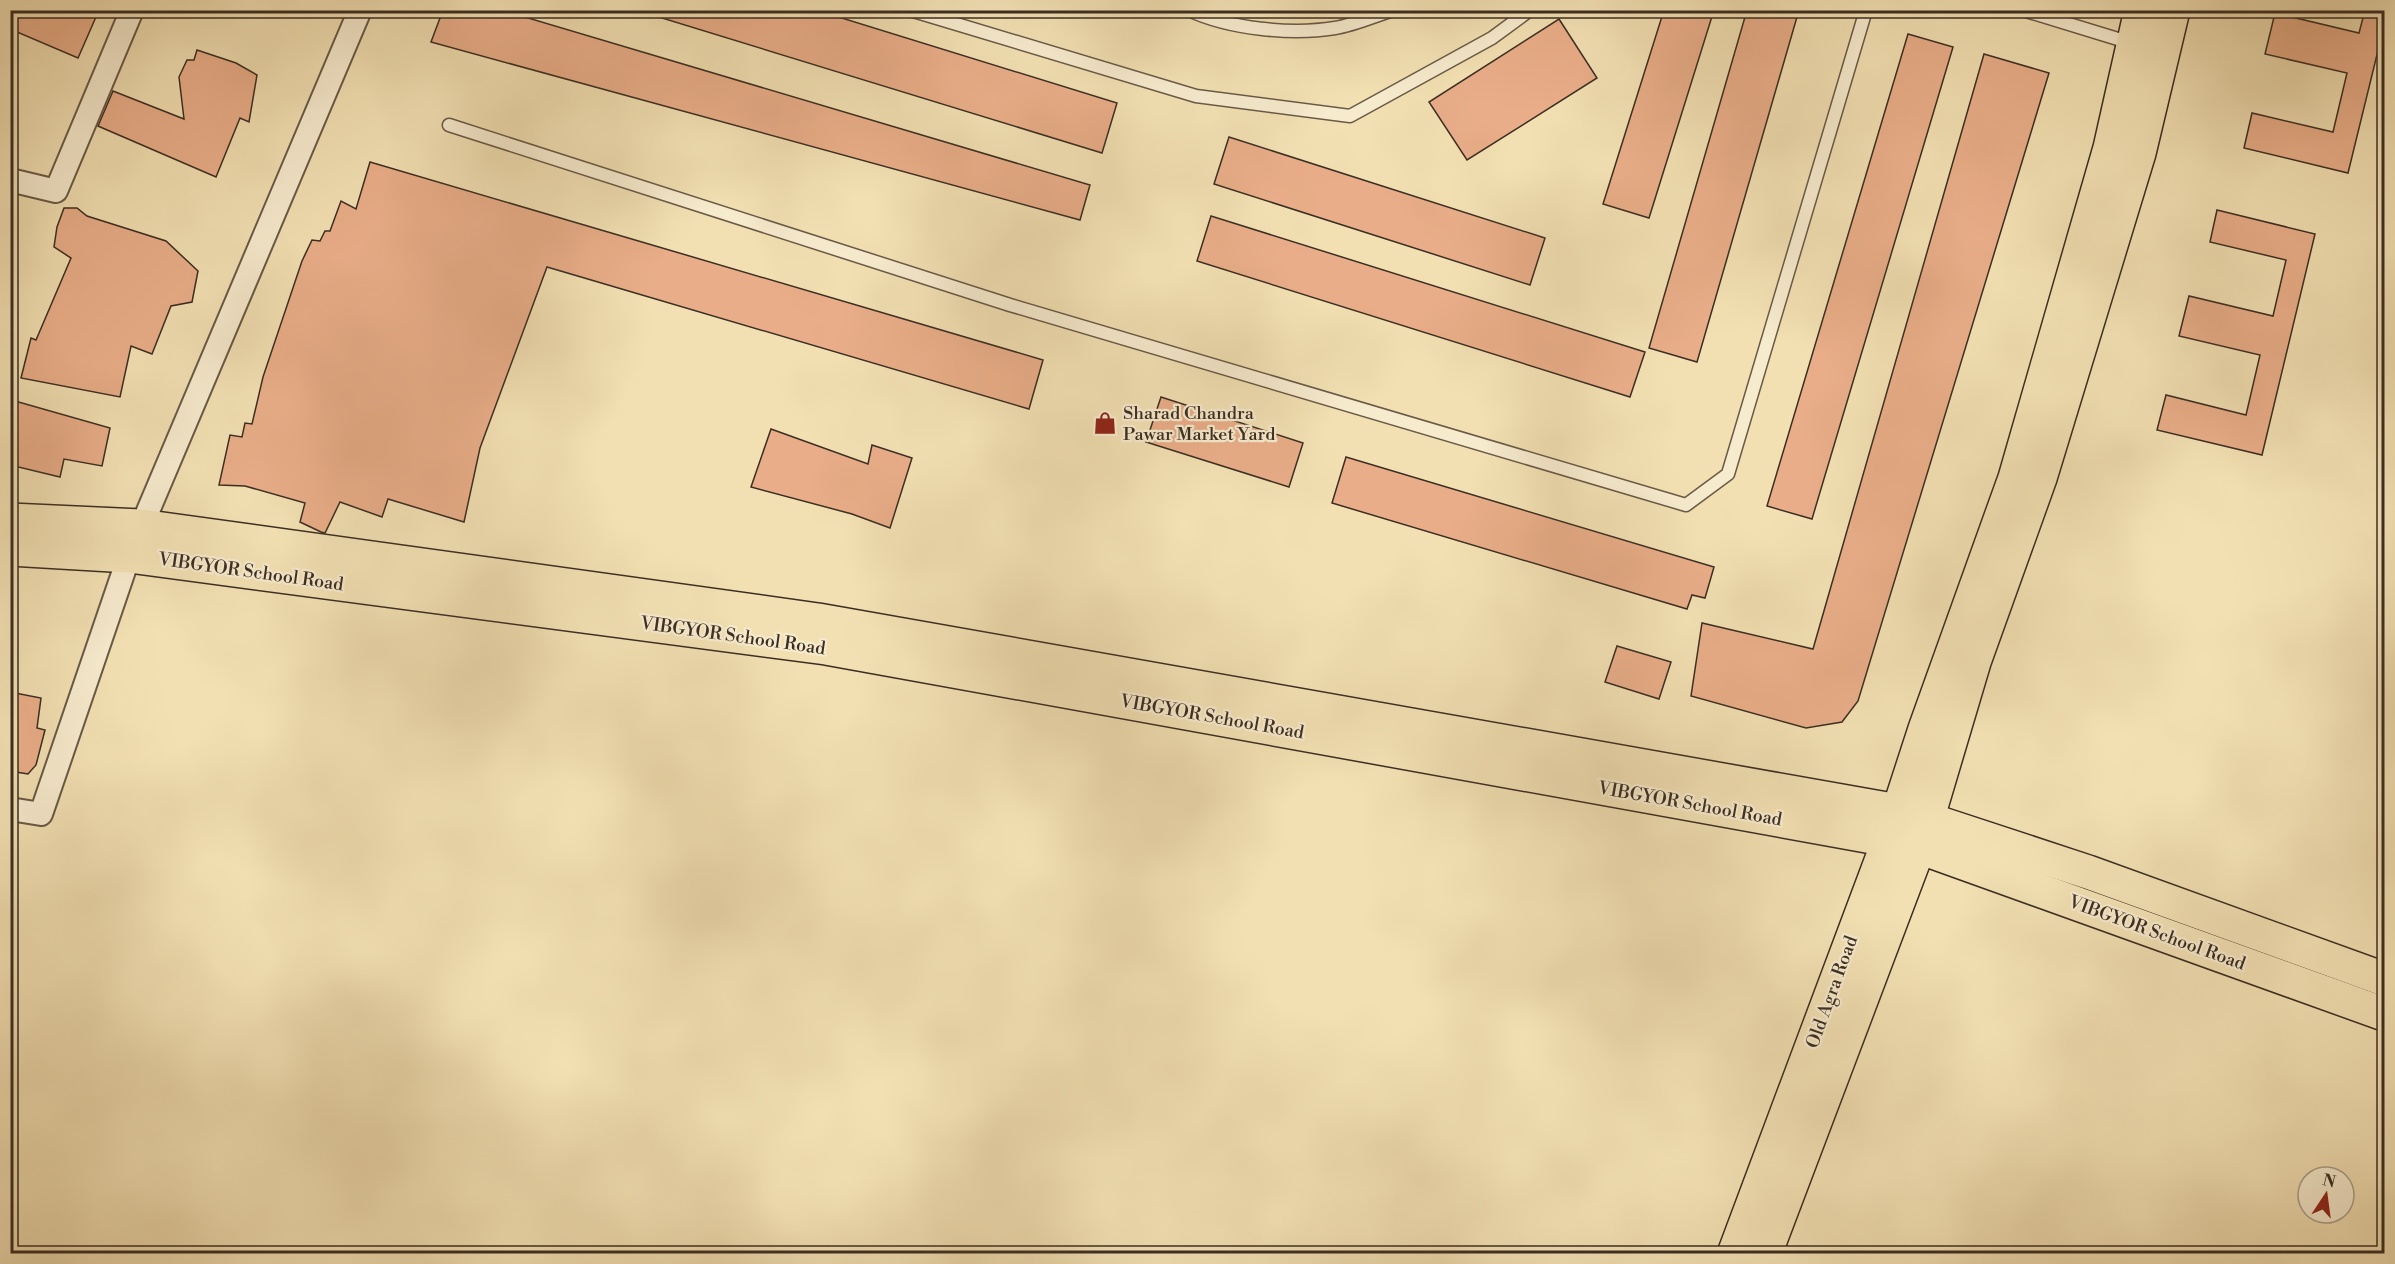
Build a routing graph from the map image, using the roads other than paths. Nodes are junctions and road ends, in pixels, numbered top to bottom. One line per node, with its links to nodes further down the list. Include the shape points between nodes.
1 (132, 10): 13 (street, via 56,191)
2 (360, 10): 15 (street)
3 (910, 10): 6 (lane, via 1196,96 1350,116 1492,38)
4 (1189, 10): 5 (lane, via 1204,18 1269,31 1335,28)
5 (1393, 10)
6 (1530, 10)
7 (1866, 10): 12 (lane, via 1728,474 1686,505 1010,305)
8 (2024, 10): 11 (lane)
9 (2141, 10): 11 (main road)
10 (2174, 10): 11 (main road)
11 (2148, 48): 19 (main road, Old Agra Road, via 2110,148 2015,478 1925,729); 19 (main road, via 2139,153 2040,478)
12 (449, 125)
13 (10, 180)
14 (10, 520): 15 (main road, VIBGYOR School Road)
15 (141, 526): 17 (street); 19 (main road, VIBGYOR School Road, via 818,620)
16 (10, 549): 17 (main road, VIBGYOR School Road)
17 (129, 556): 18 (street, via 41,814); 19 (main road, VIBGYOR School Road, via 826,648)
18 (10, 809)
19 (1908, 829): 20 (main road, VIBGYOR School Road, via 2088,872); 21 (main road, VIBGYOR School Road); 22 (main road, Old Agra Road); 23 (main road)
20 (2385, 979)
21 (2385, 1014)
22 (1734, 1254)
23 (1765, 1254)

